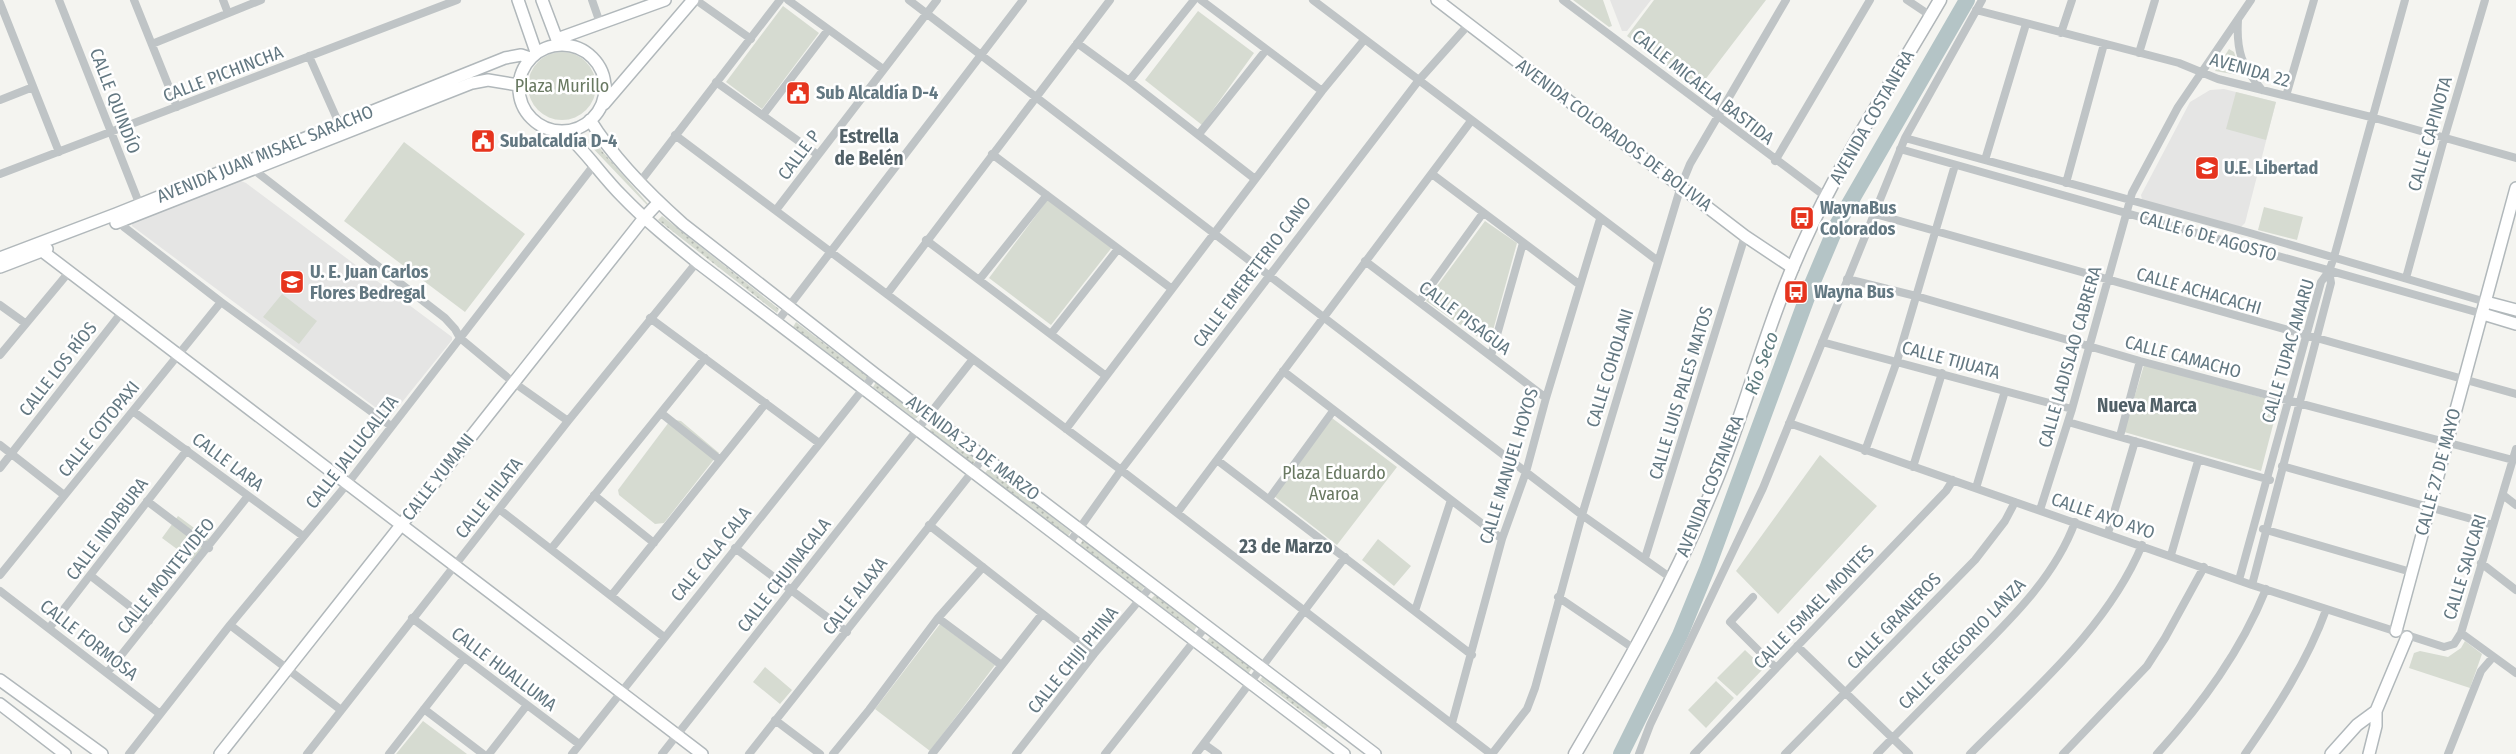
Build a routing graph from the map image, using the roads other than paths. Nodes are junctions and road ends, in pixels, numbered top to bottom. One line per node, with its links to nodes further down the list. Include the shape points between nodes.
1 (59, 0): 77 (street, CALLE QUINDÍO)
2 (134, 0): 48 (street)
3 (223, 0): 36 (street)
4 (262, 0): 36 (street)
5 (457, 0): 34 (street, CALLE PICHINCHA)
6 (518, 0): 54 (street)
7 (542, 0): 47 (street)
8 (592, 0): 40 (street)
9 (665, 0): 40 (street)
10 (694, 0): 45 (street); 69 (street)
11 (788, 0): 43 (street)
12 (909, 0): 37 (street)
13 (937, 0): 37 (street, CALLE P)
14 (1023, 0): 53 (street)
15 (1110, 0): 49 (street)
16 (1194, 0): 59 (street)
17 (1201, 0): 51 (street)
18 (1313, 0): 46 (street)
19 (1437, 0): 41 (street, AVENIDA COLORADOS DE BOLIVIA)
20 (1563, 0): 72 (street, CALLE MICAELA BASTIDA)
21 (1786, 0): 72 (street, CALLE COHOLANI)
22 (1870, 0): 89 (street)
23 (1907, 0): 38 (street)
24 (1940, 0): 38 (main road, AVENIDA COSTANERA)
25 (1982, 0): 35 (street)
26 (2072, 0): 44 (street)
27 (2155, 0): 52 (street)
28 (2251, 0): 39 (street, CALLE LADISLAO CABRERA)
29 (2314, 0): 66 (street)
30 (2405, 0): 71 (street)
31 (2485, 0): 82 (street, CALLE CAPINOTA)
32 (779, 1): 45 (street)
33 (0, 3): 62 (street)
34 (442, 3): 55 (street, CALLE PICHINCHA)
35 (1976, 10): 42 (street, AVENIDA 22); 81 (street)
36 (228, 13): 48 (street)
37 (926, 14): 53 (street); 56 (street, CALLE P)
38 (1931, 16): 101 (main road, AVENIDA COSTANERA)
39 (2238, 18): 57 (street, CALLE LADISLAO CABRERA); 63 (street, via 2240,54 2246,70)
40 (600, 23): 47 (street)
41 (1469, 24): 58 (street, CALLE EMERETERIO CANO); 98 (street, AVENIDA COLORADOS DE BOLIVIA)
42 (2026, 24): 44 (street, AVENIDA 22); 88 (street)
43 (828, 30): 56 (street); 70 (street)
44 (2062, 33): 50 (street, AVENIDA 22)
45 (751, 39): 60 (street)
46 (1364, 40): 58 (street); 64 (street)
47 (558, 42): 54 (street); 69 (street, via 582,49 599,65 605,87)
48 (152, 44): 68 (street)
49 (1077, 44): 59 (street); 65 (street)
50 (2104, 44): 52 (street, AVENIDA 22); 97 (street)
51 (1266, 50): 64 (street); 78 (street)
52 (2138, 53): 57 (street, AVENIDA 22, via 2179,63)
53 (982, 54): 65 (street); 119 (street)
54 (533, 55): 61 (street, via 522,70); 75 (street, AVENIDA JUAN MISAEL SARACHO, via 505,58)
55 (309, 56): 68 (street, CALLE PICHINCHA); 75 (street)
56 (883, 69): 86 (street, CALLE P)
57 (2201, 73): 63 (street, AVENIDA 22); 102 (street, CALLE LADISLAO CABRERA, via 2155,147)
58 (1419, 80): 74 (street); 129 (street, CALLE EMERETERIO CANO)
59 (1129, 81): 78 (street)
60 (716, 82): 70 (street); 80 (street)
61 (518, 85): 76 (street, via 521,104 532,119 544,127); 79 (street, AVENIDA JUAN MISAEL SARACHO, via 480,81)
62 (33, 87): 67 (street); 84 (street)
63 (2262, 90): 66 (street, AVENIDA 22)
64 (1322, 91): 95 (street)
65 (1036, 96): 85 (street); 113 (street)
66 (2286, 96): 71 (street, AVENIDA 22)
67 (0, 100)
68 (177, 107): 77 (street, CALLE PICHINCHA)
69 (599, 109): 73 (street)
70 (763, 115): 86 (street)
71 (2371, 117): 82 (street, AVENIDA 22); 120 (street)
72 (1718, 118): 89 (street, CALLE MICAELA BASTIDA); 98 (street, CALLE COHOLANI, via 1690,164)
73 (590, 120): 76 (street, via 577,128); 96 (street, AVENIDA 23 DE MARZO)
74 (1471, 121): 94 (street); 111 (street)
75 (338, 123): 79 (street); 91 (street, AVENIDA JUAN MISAEL SARACHO)
76 (562, 131): 92 (street, AVENIDA 23 DE MARZO, via 579,145)
77 (112, 132): 84 (street, CALLE PICHINCHA); 104 (street, CALLE QUINDÍO)
78 (1199, 134): 95 (street)
79 (343, 135): 91 (street, AVENIDA JUAN MISAEL SARACHO)
80 (676, 135): 96 (street); 105 (street)
81 (1905, 138): 83 (street); 88 (street, CALLE 6 DE AGOSTO)
82 (2444, 139): 87 (street, AVENIDA 22); 130 (street, CALLE CAPINOTA)
83 (1900, 149): 90 (street, CALLE 6 DE AGOSTO); 108 (street)
84 (60, 152): 93 (street, CALLE PICHINCHA)
85 (992, 154): 100 (street); 115 (street)
86 (818, 155): 105 (street, CALLE P)
87 (2516, 158)
88 (1985, 160): 97 (street, CALLE 6 DE AGOSTO)
89 (1775, 161): 101 (street, CALLE MICAELA BASTIDA)
90 (1954, 164): 106 (street, CALLE 6 DE AGOSTO); 112 (street)
91 (252, 165): 104 (street, AVENIDA JUAN MISAEL SARACHO); 153 (street, via 445,318)
92 (594, 165): 110 (street, AVENIDA 23 DE MARZO); 153 (street, CALLE JALLUCALLTA)
93 (0, 174)
94 (1432, 174): 107 (street); 122 (street)
95 (1255, 179): 113 (street)
96 (640, 182): 103 (street, AVENIDA 23 DE MARZO)
97 (2066, 182): 102 (street, CALLE 6 DE AGOSTO)
98 (1681, 186): 114 (street, AVENIDA COLORADOS DE BOLIVIA); 123 (street, CALLE COHOLANI)
99 (2516, 188): 140 (street, CALLE 27 DE MAYO)
100 (1047, 195): 118 (street); 132 (street)
101 (1825, 196): 126 (main road, AVENIDA COSTANERA)
102 (2130, 200): 106 (street, CALLE LADISLAO CABRERA); 120 (street, CALLE 6 DE AGOSTO)
103 (658, 202): 110 (street, CALLE YUMANI); 142 (street, AVENIDA 23 DE MARZO)
104 (141, 209): 109 (street, AVENIDA JUAN MISAEL SARACHO)
105 (776, 210): 119 (street)
106 (2127, 211): 127 (street, CALLE 6 DE AGOSTO); 133 (street, CALLE LADISLAO CABRERA)
107 (1484, 213): 116 (street); 139 (street)
108 (1875, 214): 112 (street, CALLE ACHACACHI); 131 (street)
109 (118, 218): 117 (street, AVENIDA JUAN MISAEL SARACHO); 138 (street, via 124,227)
110 (644, 218): 124 (street, AVENIDA 23 DE MARZO); 169 (street, CALLE YUMANI)
111 (1600, 219): 123 (street); 134 (street, CALLE MANUEL HOYOS)
112 (1936, 232): 133 (street, CALLE ACHACACHI); 137 (street)
113 (1213, 234): 129 (street); 135 (street)
114 (1745, 236): 126 (street, AVENIDA COLORADOS DE BOLIVIA); 245 (street, CALLE LUIS PALES MATOS)
115 (926, 240): 132 (street); 136 (street)
116 (1523, 243): 134 (street); 159 (street)
117 (40, 247): 121 (street, AVENIDA JUAN MISAEL SARACHO); 125 (street, AVENIDA JUAN MISAEL SARACHO); 128 (street)
118 (1118, 248): 135 (street); 151 (street)
119 (832, 251): 136 (street); 142 (street)
120 (2334, 257): 127 (street); 130 (street, CALLE 6 DE AGOSTO)
121 (0, 258)
122 (1366, 261): 139 (street, CALLE PISAGUA); 147 (street)
123 (1658, 261): 226 (street, CALLE COHOLANI)
124 (697, 262): 146 (street, CALLE HILATA); 148 (street, AVENIDA 23 DE MARZO)
125 (0, 267)
126 (1793, 268): 253 (main road, AVENIDA COSTANERA, via 1770,323 1718,474)
127 (2329, 271): 145 (street, CALLE 6 DE AGOSTO); 152 (street, CALLE TUPAC AMARU, via 2321,282); 154 (street, CALLE TUPAC AMARU, via 2331,283)
128 (70, 272): 144 (street); 149 (street)
129 (1267, 276): 147 (street); 205 (street, CALLE EMERETERIO CANO)
130 (2406, 278): 140 (street, CALLE 6 DE AGOSTO)
131 (1847, 279): 137 (street, CALLE CAMACHO); 155 (street)
132 (979, 280): 151 (street)
133 (2108, 280): 152 (street, CALLE ACHACACHI); 156 (street, CALLE LADISLAO CABRERA)
134 (1580, 285): 173 (street, CALLE MANUEL HOYOS)
135 (1172, 289): 167 (street)
136 (887, 294): 161 (street)
137 (1916, 296): 156 (street, CALLE CAMACHO); 162 (street)
138 (221, 302): 158 (street, CALLE COTOPAXI); 185 (street)
139 (1419, 302): 159 (street, CALLE PISAGUA)
140 (2486, 302): 143 (street, CALLE 6 DE AGOSTO); 145 (street, CALLE 27 DE MAYO)
141 (0, 305): 149 (street)
142 (788, 306): 148 (street); 166 (street, AVENIDA 23 DE MARZO)
143 (2516, 310)
144 (122, 312): 158 (street); 196 (street, CALLE LOS RÍOS)
145 (2483, 314): 150 (street, CALLE 6 DE AGOSTO); 168 (street, CALLE 27 DE MAYO)
146 (650, 318): 160 (street); 182 (street, CALLE HILATA)
147 (1322, 318): 164 (street); 207 (street)
148 (777, 322): 170 (street, AVENIDA 23 DE MARZO)
149 (25, 324): 157 (street)
150 (2516, 324)
151 (1051, 334): 167 (street)
152 (2307, 336): 154 (street, CALLE ACHACACHI); 174 (street, CALLE TUPAC AMARU)
153 (460, 338): 169 (street); 185 (street, CALLE JALLUCALLTA)
154 (2316, 339): 168 (street, CALLE ACHACACHI); 176 (street, CALLE TUPAC AMARU)
155 (1822, 342): 162 (street, CALLE TIJUATA); 184 (street)
156 (2090, 346): 163 (street, CALLE CAMACHO); 177 (street, CALLE LADISLAO CABRERA)
157 (0, 355)
158 (177, 355): 179 (street, CALLE COTOPAXI); 210 (street)
159 (1490, 356): 173 (street, CALLE PISAGUA)
160 (705, 358): 175 (street); 180 (street)
161 (973, 359): 181 (street, CALLE CHUJNACALA); 186 (street)
162 (1897, 361): 165 (street, CALLE TIJUATA); 194 (street)
163 (2140, 361): 174 (street, CALLE CAMACHO); 188 (street)
164 (1283, 371): 178 (street); 199 (street)
165 (1942, 373): 171 (street, CALLE TIJUATA); 203 (street)
166 (875, 374): 170 (street, CALE CALA CALA); 181 (street, AVENIDA 23 DE MARZO)
167 (1106, 376): 186 (street)
168 (2464, 380): 172 (street, CALLE ACHACACHI); 190 (street, CALLE 27 DE MAYO)
169 (513, 382): 182 (street); 228 (street, CALLE YUMANI)
170 (863, 389): 187 (street, AVENIDA 23 DE MARZO); 191 (street, CALE CALA CALA)
171 (2005, 391): 177 (street, CALLE TIJUATA); 212 (street)
172 (2516, 394)
173 (1546, 398): 207 (street, CALLE MANUEL HOYOS)
174 (2289, 401): 176 (street, CALLE CAMACHO); 209 (street, CALLE TUPAC AMARU)
175 (766, 403): 191 (street); 198 (street)
176 (2300, 404): 190 (street, CALLE CAMACHO); 202 (street, CALLE TUPAC AMARU)
177 (2072, 409): 183 (street, CALLE LADISLAO CABRERA)
178 (1333, 411): 217 (street); 218 (street)
179 (134, 412): 193 (street, CALLE LARA); 213 (street, CALLE COTOPAXI)
180 (661, 413): 198 (street); 214 (street)
181 (931, 416): 187 (street, CALLE CHUJNACALA); 197 (street, AVENIDA 23 DE MARZO)
182 (568, 421): 223 (street, CALLE HILATA)
183 (2068, 422): 188 (street); 224 (street, CALLE LADISLAO CABRERA)
184 (1789, 423): 194 (street, CALLE AYO AYO); 334 (street, via 1763,488)
185 (391, 426): 210 (street, CALLE JALLUCALLTA)
186 (1066, 429): 205 (street)
187 (919, 431): 206 (street, AVENIDA 23 DE MARZO); 260 (street, CALLE CHUJNACALA)
188 (2120, 436): 189 (street)
189 (2134, 441): 201 (street); 234 (street)
190 (2446, 442): 200 (street, CALLE CAMACHO); 222 (street, CALLE 27 DE MAYO)
191 (819, 443): 241 (street, CALE CALA CALA)
192 (0, 445): 196 (street)
193 (188, 450): 216 (street, CALLE LARA); 219 (street, CALLE INDABURA)
194 (1865, 450): 203 (street, CALLE AYO AYO)
195 (2516, 450): 200 (street, CALLE SAUCARI)
196 (11, 453): 204 (street, CALLE LOS RÍOS); 213 (street)
197 (984, 457): 206 (street, CALLE ALAXA); 231 (street, AVENIDA 23 DE MARZO)
198 (720, 460): 237 (street)
199 (1217, 460): 217 (street); 225 (street)
200 (2513, 460): 215 (street, CALLE SAUCARI)
201 (2198, 461): 209 (street); 243 (street)
202 (2282, 466): 211 (street, CALLE TUPAC AMARU); 222 (street)
203 (1913, 467): 208 (street, CALLE AYO AYO)
204 (0, 468)
205 (1121, 470): 225 (street); 231 (street, CALLE EMERETERIO CANO)
206 (972, 472): 230 (street, CALLE ALAXA); 239 (street, AVENIDA 23 DE MARZO)
207 (1526, 472): 226 (street); 236 (street, CALLE MANUEL HOYOS)
208 (1953, 480): 212 (street, CALLE AYO AYO); 281 (street, CALLE ISMAEL MONTES, via 1946,492)
209 (2267, 480): 211 (street); 232 (street, CALLE TUPAC AMARU)
210 (348, 483): 228 (street); 235 (street, CALLE JALLUCALLTA)
211 (2278, 483): 233 (street, CALLE TUPAC AMARU)
212 (1976, 488): 220 (street, CALLE AYO AYO)
213 (64, 495): 251 (street, CALLE COTOPAXI)
214 (594, 495): 237 (street); 242 (street)
215 (2503, 495): 221 (street); 229 (street, CALLE SAUCARI)
216 (248, 496): 235 (street, CALLE LARA); 240 (street, CALLE MONTEVIDEO)
217 (1269, 499): 244 (street)
218 (1451, 500): 236 (street); 266 (street)
219 (147, 501): 240 (street); 252 (street, CALLE INDABURA)
220 (2015, 502): 224 (street, CALLE AYO AYO); 296 (street, CALLE GRANEROS, via 2005,521 1975,560)
221 (2516, 505)
222 (2429, 507): 229 (street); 250 (street, CALLE 27 DE MAYO)
223 (500, 509): 242 (street); 247 (street, CALLE HILATA)
224 (2040, 510): 227 (street, CALLE AYO AYO)
225 (1177, 513): 267 (street)
226 (1582, 515): 245 (street); 262 (street, CALLE COHOLANI)
227 (2075, 522): 234 (street, CALLE AYO AYO); 307 (street, CALLE GREGORIO LANZA, via 2056,560 2006,625)
228 (402, 524): 247 (street); 290 (street, CALLE YUMANI)
229 (2493, 525): 246 (street, CALLE SAUCARI)
230 (929, 526): 249 (street); 276 (street, CALLE ALAXA)
231 (1079, 527): 239 (street, CALLE EMERETERIO CANO); 255 (street, AVENIDA 23 DE MARZO)
232 (2254, 527): 233 (street); 254 (street, CALLE TUPAC AMARU)
233 (2265, 530): 250 (street); 256 (street, CALLE TUPAC AMARU)
234 (2108, 533): 238 (street, CALLE AYO AYO)
235 (303, 536): 272 (street, CALLE JALLUCALLTA)
236 (1502, 539): 284 (street, CALLE MANUEL HOYOS)
237 (654, 543): 261 (street)
238 (2142, 545): 243 (street, CALLE AYO AYO); 339 (street, via 2117,592 2073,650)
239 (1068, 546): 264 (street, AVENIDA 23 DE MARZO)
240 (209, 548): 271 (street, CALLE MONTEVIDEO)
241 (735, 548): 260 (street); 278 (street, CALE CALA CALA)
242 (551, 549): 261 (street)
243 (2171, 555): 248 (street, CALLE AYO AYO)
244 (1345, 557): 266 (street); 267 (street)
245 (1645, 558): 253 (street)
246 (2481, 563): 258 (street); 277 (street, CALLE SAUCARI)
247 (456, 565): 269 (street, CALLE HILATA); 295 (street)
248 (2204, 567): 254 (street, CALLE AYO AYO); 340 (street, via 2147,666)
249 (983, 568): 268 (street); 270 (street)
250 (2411, 572): 275 (street, CALLE 27 DE MAYO)
251 (0, 576)
252 (90, 576): 271 (street); 274 (street, CALLE INDABURA)
253 (1671, 578): 282 (main road, AVENIDA COSTANERA)
254 (2239, 580): 256 (street, CALLE AYO AYO)
255 (1154, 584): 264 (street, CALLE CHIJI PHINA); 273 (street, AVENIDA 23 DE MARZO)
256 (2252, 585): 257 (street, CALLE AYO AYO)
257 (2266, 589): 265 (street, CALLE AYO AYO); 341 (street, via 2219,678)
258 (2516, 590)
259 (0, 591): 274 (street, CALLE FORMOSA)
260 (791, 591): 276 (street); 306 (street, CALLE CHUJNACALA)
261 (611, 596): 278 (street)
262 (1558, 597): 282 (street); 332 (street, CALLE COHOLANI, via 1527,709)
263 (1753, 597): 289 (street, via 1730,622)
264 (1141, 600): 280 (street, AVENIDA 23 DE MARZO); 283 (street, CALLE CHIJI PHINA)
265 (2326, 610): 275 (street, CALLE AYO AYO); 342 (street, via 2282,700)
266 (1414, 611): 284 (street)
267 (1304, 612): 288 (street); 304 (street)
268 (1042, 614): 283 (street); 287 (street)
269 (412, 618): 286 (street, CALLE HUALLUMA); 300 (street, CALLE HILATA)
270 (938, 618): 287 (street); 324 (street)
271 (149, 621): 292 (street, CALLE MONTEVIDEO)
272 (230, 625): 290 (street); 302 (street, CALLE JALLUCALLTA)
273 (1206, 626): 280 (street); 288 (street, AVENIDA 23 DE MARZO)
274 (50, 628): 292 (street, CALLE FORMOSA)
275 (2396, 631): 279 (street, CALLE AYO AYO)
276 (846, 632): 303 (street, CALLE ALAXA)
277 (2461, 633): 279 (street, CALLE SAUCARI, via 2454,644 2444,647); 285 (street)
278 (664, 637): 295 (street, CALE CALA CALA)
279 (2407, 637): 301 (street)
280 (1195, 641): 294 (street, AVENIDA 23 DE MARZO); 327 (street)
281 (1797, 646): 289 (street, CALLE ISMAEL MONTES); 296 (street)
282 (1636, 650): 333 (main road, AVENIDA COSTANERA)
283 (1094, 654): 326 (street, CALLE CHIJI PHINA)
284 (1472, 654): 304 (street, CALLE MANUEL HOYOS)
285 (2492, 657): 291 (street); 345 (street, via 2482,671)
286 (464, 658): 297 (street, CALLE HUALLUMA); 299 (street)
287 (1000, 664): 325 (street)
288 (1260, 668): 294 (street); 305 (street, AVENIDA 23 DE MARZO)
289 (1776, 668): 335 (street, CALLE ISMAEL MONTES)
290 (286, 669): 300 (street); 314 (street, CALLE YUMANI)
291 (2516, 673)
292 (107, 674): 302 (street, CALLE FORMOSA)
293 (0, 680): 312 (street)
294 (1250, 682): 308 (street, AVENIDA 23 DE MARZO); 310 (street)
295 (621, 692): 306 (street); 309 (street, CALE CALA CALA)
296 (1845, 692): 307 (street); 336 (street, CALLE GRANEROS)
297 (527, 705): 309 (street, CALLE HUALLUMA); 318 (street)
298 (2, 709): 311 (street)
299 (424, 709): 316 (street); 317 (street)
300 (341, 710): 315 (street, CALLE HILATA)
301 (2376, 711): 343 (street, via 2357,725); 344 (street, via 2377,721)
302 (160, 714): 313 (street, CALLE JALLUCALLTA)
303 (775, 720): 322 (street, CALLE ALAXA); 323 (street)
304 (1452, 723): 332 (street)
305 (1338, 725): 308 (street); 331 (street, AVENIDA 23 DE MARZO)
306 (677, 735): 320 (street, CALLE CHUJNACALA); 321 (street)
307 (1893, 738): 337 (street, CALLE GREGORIO LANZA); 338 (street)
308 (1325, 740): 330 (street, AVENIDA 23 DE MARZO)
309 (579, 744): 319 (street, CALE CALA CALA)
310 (1204, 744): 328 (street); 329 (street)
311 (59, 752)
312 (102, 754)
313 (129, 754)
314 (220, 754)
315 (307, 754)
316 (389, 754)
317 (483, 754)
318 (489, 754)
319 (572, 754)
320 (662, 754)
321 (702, 754)
322 (749, 754)
323 (820, 754)
324 (833, 754)
325 (932, 754)
326 (1016, 754)
327 (1105, 754)
328 (1196, 754)
329 (1218, 754)
330 (1344, 754)
331 (1375, 754)
332 (1492, 754)
333 (1575, 754)
334 (1639, 754)
335 (1694, 754)
336 (1785, 754)
337 (1877, 754)
338 (1910, 754)
339 (1970, 754)
340 (2062, 754)
341 (2157, 754)
342 (2245, 754)
343 (2331, 754)
344 (2369, 754)
345 (2448, 754)

